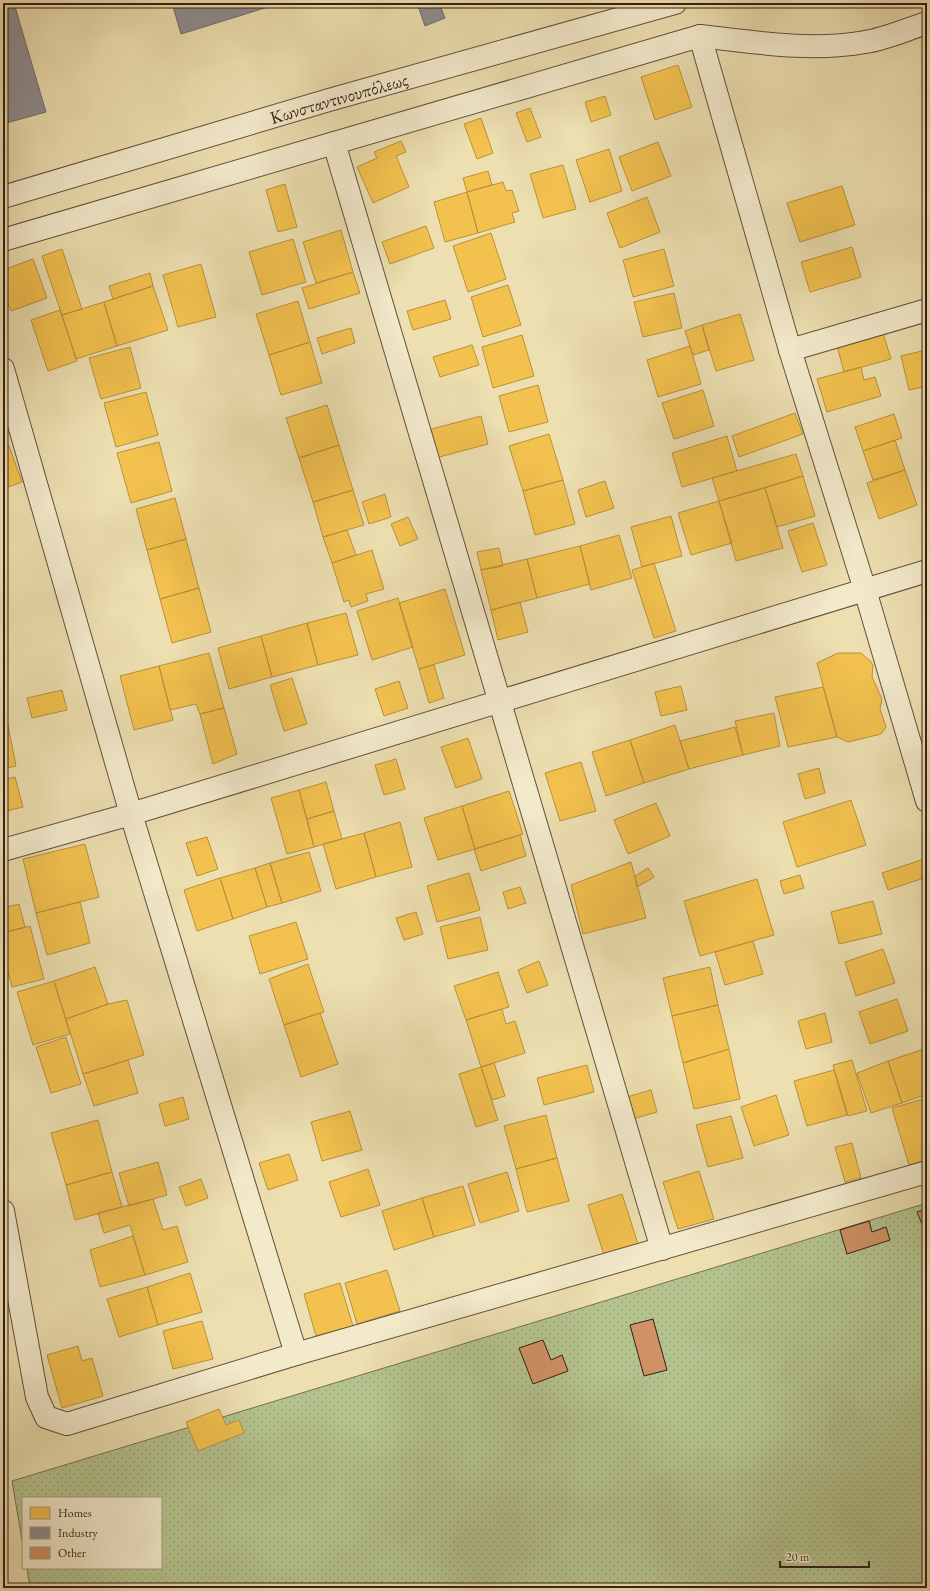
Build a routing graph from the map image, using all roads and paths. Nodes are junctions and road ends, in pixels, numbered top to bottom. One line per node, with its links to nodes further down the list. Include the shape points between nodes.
1 (675, 3): 5 (street, Κωνσταντινουπόλεως, via 330,100)
2 (927, 23): 3 (street, via 866,42 815,47)
3 (700, 36): 4 (street); 8 (street)
4 (334, 143): 6 (street); 12 (street)
5 (3, 197)
6 (3, 240)
7 (927, 310): 8 (street)
8 (790, 350): 11 (street)
9 (3, 369): 14 (street)
10 (927, 571): 11 (street)
11 (865, 590): 12 (street); 13 (street)
12 (499, 701): 14 (street); 18 (street)
13 (927, 801)
14 (131, 814): 15 (street); 19 (street)
15 (3, 850)
16 (927, 1172): 18 (street)
17 (3, 1211): 19 (street, via 37,1397 46,1417 67,1424)
18 (662, 1249): 19 (street)
19 (296, 1354)

